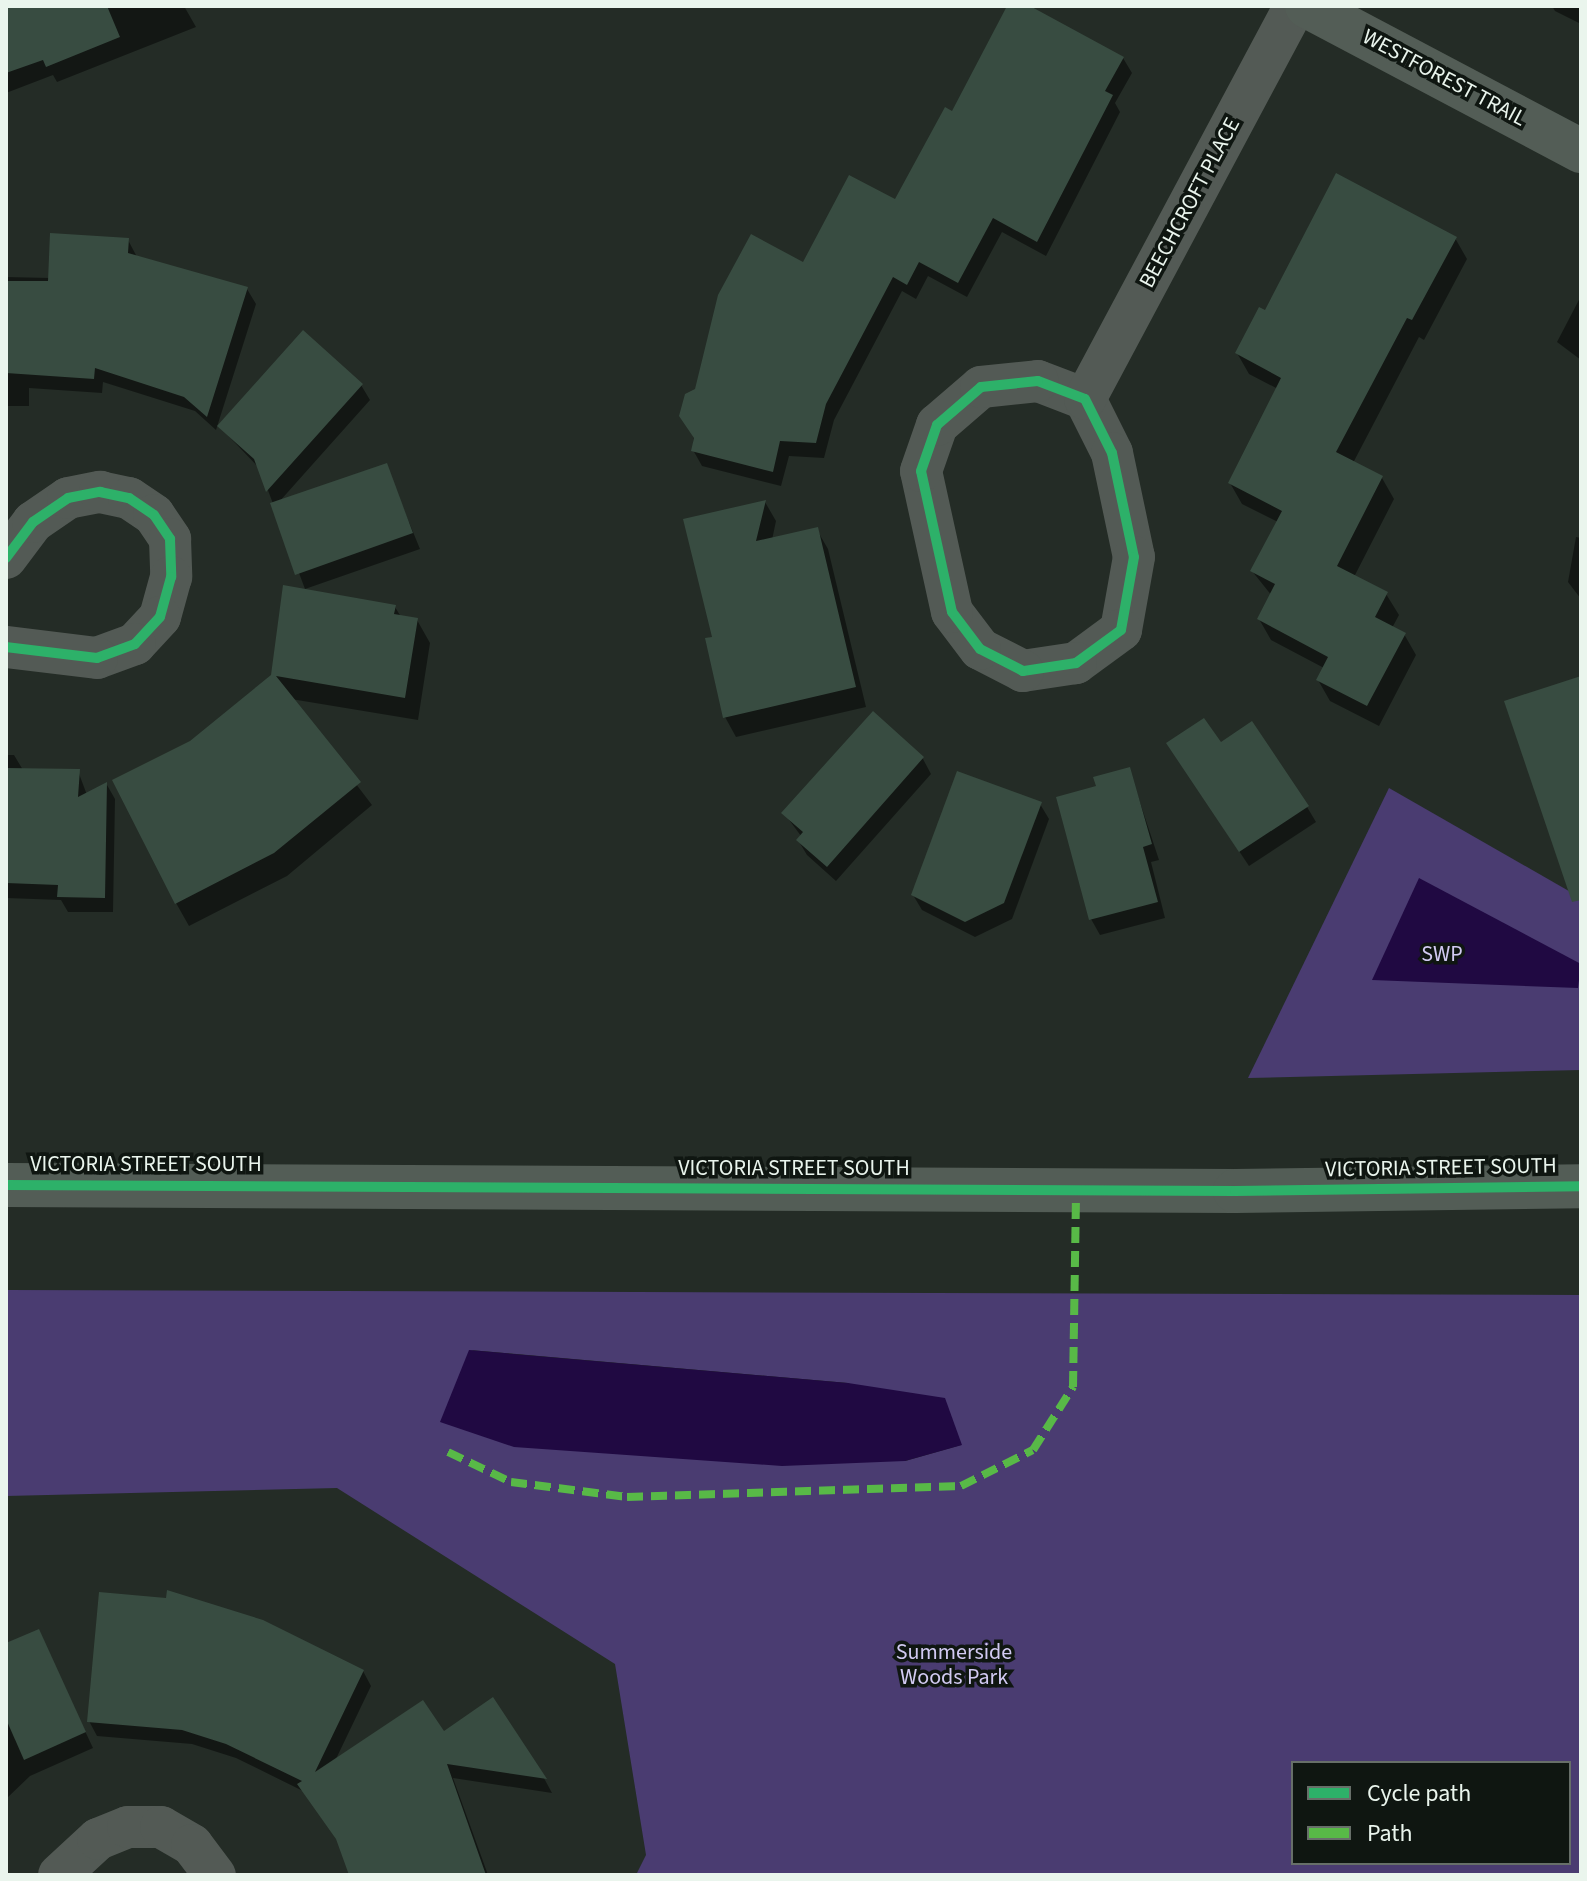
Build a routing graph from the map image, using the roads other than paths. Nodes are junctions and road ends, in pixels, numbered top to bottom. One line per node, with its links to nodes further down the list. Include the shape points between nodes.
1 (1295, 6): 4 (street, BEECHCROFT PLACE)
2 (1307, 6): 3 (main road, WESTFOREST TRAIL)
3 (1581, 151)
4 (1085, 399): 4 (street, via 1038,381 981,387 937,425 921,471 952,612 980,649 1023,671 1076,663 1121,630 1134,557 1112,453)
5 (6, 558): 6 (street, via 33,522 68,498 100,492 142,506 170,539 171,577 160,617 135,644 97,658)
6 (6, 647)
7 (6, 1185): 8 (main road, VICTORIA STREET SOUTH, via 1235,1191)
8 (1581, 1186)
9 (59, 1875): 10 (street, via 98,1839 139,1827 161,1827 192,1845)
10 (215, 1875)

